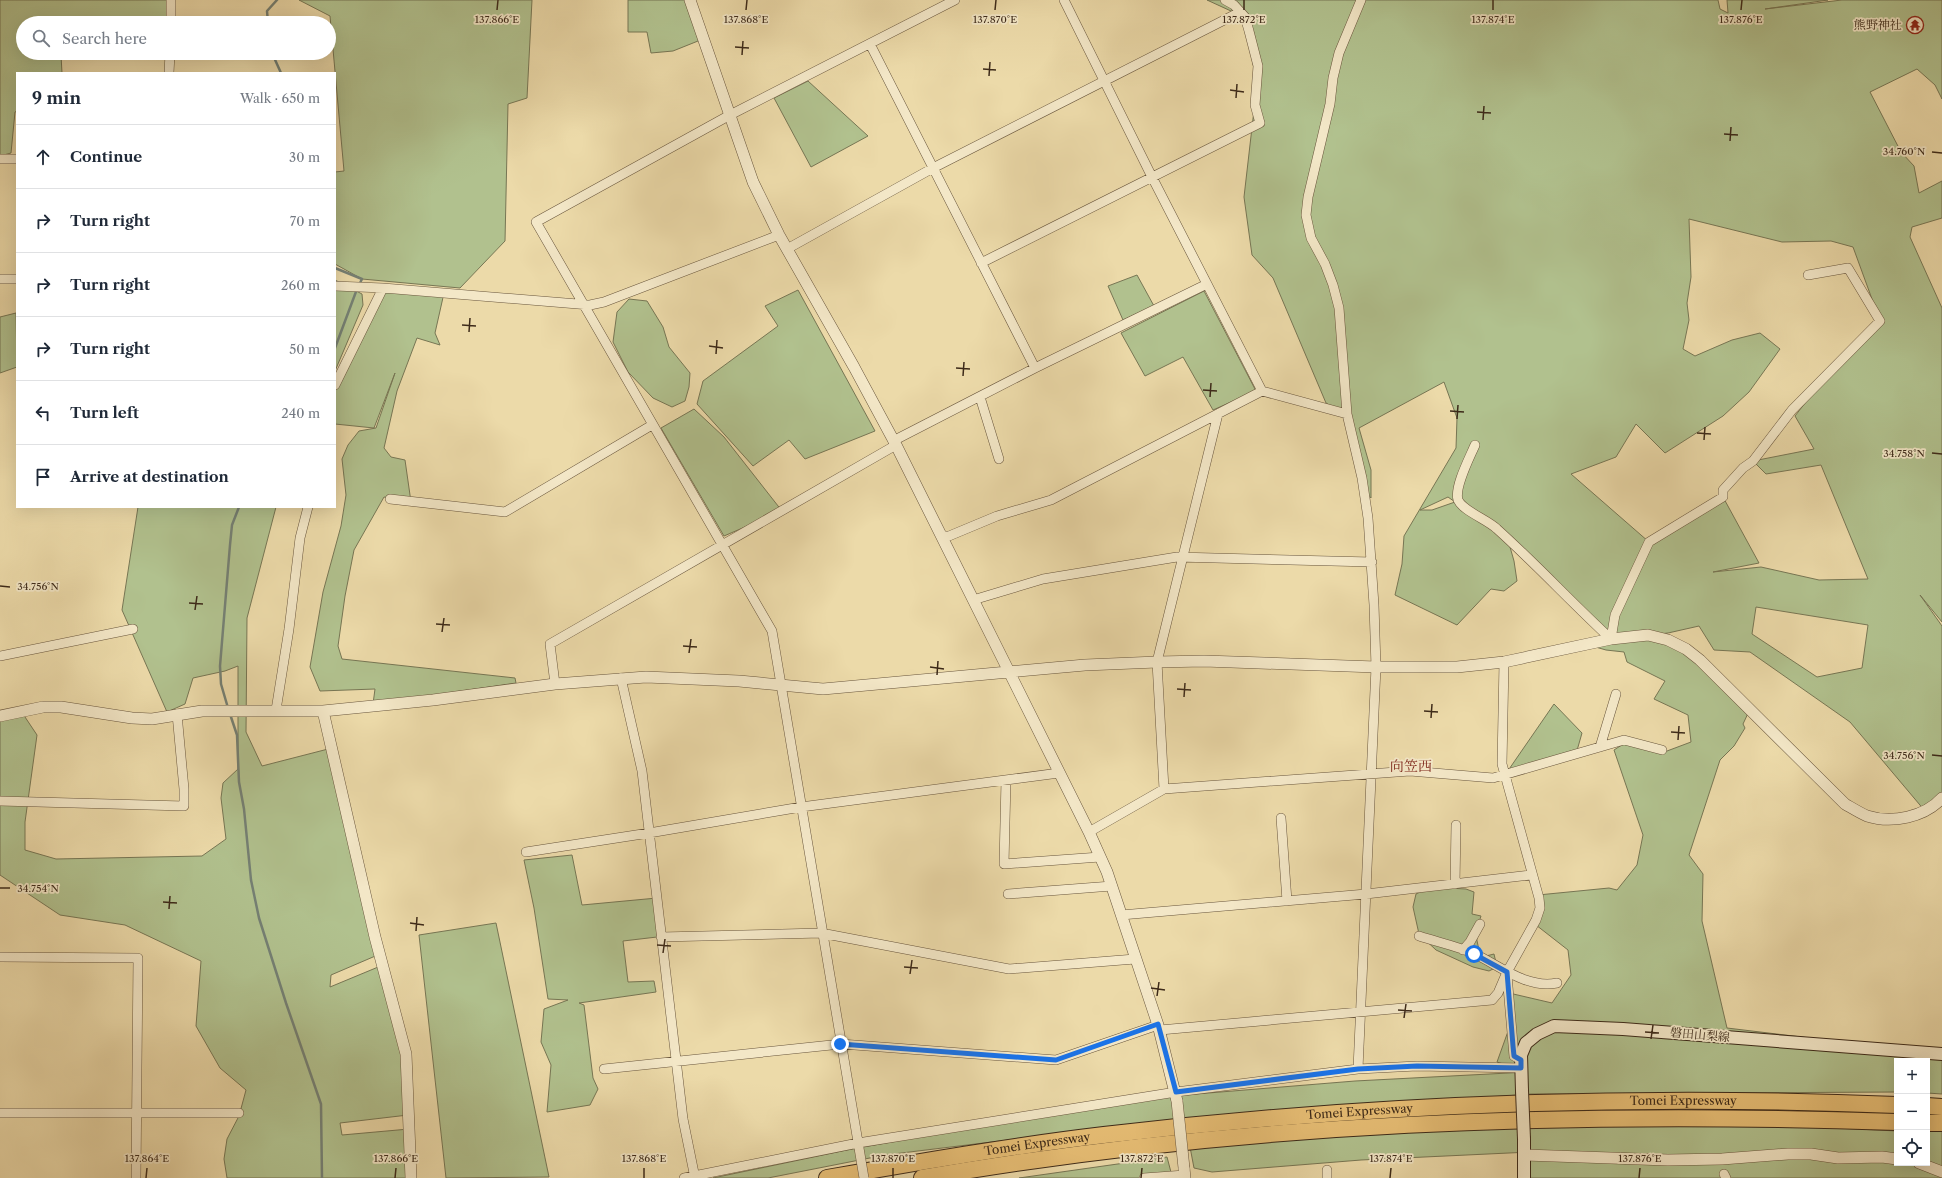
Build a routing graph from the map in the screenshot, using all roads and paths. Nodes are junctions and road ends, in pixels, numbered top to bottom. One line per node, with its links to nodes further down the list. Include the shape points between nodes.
1 (171, 0): 8 (street)
2 (690, 0): 13 (street)
3 (955, 0): 9 (street)
4 (1064, 0): 12 (street)
5 (1225, 0): 7 (street)
6 (1361, 0): 33 (street, via 1339,53 1306,215 1311,238 1333,284 1338,308)
7 (1240, 12): 12 (street); 17 (street, via 1244,17 1258,66 1255,105 1260,123)
8 (171, 16)
9 (870, 44): 13 (street); 16 (street)
10 (170, 60): 11 (street)
11 (169, 72)
12 (1104, 82): 16 (street); 17 (street)
13 (730, 115): 18 (street, via 753,182); 27 (street, via 536,222)
14 (0, 159): 15 (street)
15 (16, 159)
16 (932, 168): 19 (street); 20 (street)
17 (1152, 177): 20 (street); 24 (street)
18 (779, 235): 19 (street); 27 (street, via 604,302)
19 (787, 250): 35 (street)
20 (981, 263): 28 (street)
21 (1808, 275): 46 (street, via 1848,268 1880,321 1792,410 1753,461 1723,490 1723,497 1649,542 1615,615)
22 (0, 278): 23 (street)
23 (16, 279)
24 (1207, 284): 28 (street); 30 (street)
25 (336, 286): 26 (street)
26 (383, 288): 27 (street); 29 (street)
27 (582, 304): 34 (street)
28 (1035, 368): 31 (street)
29 (336, 383)
30 (1262, 391): 32 (street); 33 (street)
31 (980, 396): 35 (street); 37 (street)
32 (1218, 414): 40 (street, via 1051,500 998,516 949,536); 42 (street)
33 (1347, 414): 43 (street, via 1362,478)
34 (652, 425): 38 (street, via 505,512); 41 (street)
35 (894, 443): 40 (street); 41 (street)
36 (1475, 445): 46 (street, via 1462,477 1458,500 1465,508 1496,527)
37 (999, 459)
38 (390, 499)
39 (308, 508): 56 (street, via 300,538)
40 (941, 536): 44 (street)
41 (722, 545): 53 (street, via 550,644); 54 (street, via 772,631)
42 (1184, 557): 43 (street); 44 (street, via 1043,579); 48 (street)
43 (1372, 562): 50 (street)
44 (973, 600): 51 (street)
45 (133, 628): 47 (street)
46 (1611, 639): 49 (street); 67 (street, via 1648,635 1668,640 1686,649 1845,804 1867,816 1897,819 1914,816 1935,806)
47 (0, 656)
48 (1157, 662): 50 (street, via 1204,661); 51 (street, via 1085,665); 66 (street)
49 (1504, 662): 50 (street, via 1457,667); 64 (street, via 1502,764)
50 (1376, 667): 63 (street)
51 (1010, 673): 54 (street, via 844,688); 62 (street)
52 (621, 678): 53 (street); 54 (street, via 739,681); 73 (street, via 642,771)
53 (556, 684): 57 (street, via 433,700)
54 (781, 686): 69 (street)
55 (1616, 694): 60 (street)
56 (276, 710): 57 (street); 58 (street)
57 (323, 710): 118 (street, via 375,937 406,1054)
58 (177, 714): 59 (street, via 152,719 132,718 61,707 43,707); 68 (street, via 184,806)
59 (0, 716)
60 (1600, 747): 61 (street, via 1624,740); 64 (street)
61 (1662, 750)
62 (1059, 773): 65 (street); 72 (street)
63 (1371, 774): 64 (street, via 1410,771 1493,778); 66 (street); 80 (street)
64 (1505, 775): 76 (street)
65 (1006, 780): 69 (street); 75 (street, via 1004,864)
66 (1164, 789): 72 (street)
67 (1942, 798)
68 (0, 801)
69 (801, 808): 73 (street); 84 (street)
70 (1281, 818): 81 (street)
71 (1456, 825): 77 (street)
72 (1089, 832): 75 (street)
73 (649, 833): 74 (street); 86 (street)
74 (526, 852)
75 (1100, 857): 78 (street)
76 (1531, 875): 77 (street); 90 (street, via 1540,908)
77 (1455, 884): 80 (street)
78 (1112, 886): 79 (street); 82 (street)
79 (1008, 894)
80 (1366, 894): 81 (street); 92 (street)
81 (1287, 901): 82 (street)
82 (1121, 915): 89 (street)
83 (1480, 924): 87 (street)
84 (821, 933): 86 (street); 89 (street, via 1009,969); 94 (street)
85 (1419, 936): 87 (street)
86 (662, 937): 96 (street)
87 (1463, 950): 90 (street)
88 (0, 957): 105 (street, via 138,958)
89 (1135, 959): 93 (street)
90 (1507, 972): 91 (street, via 1533,983); 92 (street, via 1492,1000); 97 (street, via 1514,1056)
91 (1557, 983)
92 (1360, 1013): 93 (street); 99 (street)
93 (1159, 1027): 94 (street, via 1056,1060); 100 (street)
94 (840, 1044): 96 (street); 110 (street)
95 (1942, 1054): 97 (main road, 磐田山梨線, via 1554,1026 1526,1043)
96 (676, 1061): 98 (street); 116 (street, via 683,1119)
97 (1521, 1064): 99 (street); 111 (main road, 磐田山梨線, bridge)
98 (604, 1069)
99 (1358, 1069): 100 (street)
100 (1176, 1096): 110 (street); 115 (street, bridge)
101 (1894, 1105): 120 (highway, Tomei Expressway, via 1637,1101 1398,1108 1103,1135 960,1155)
102 (1930, 1106): 103 (highway)
103 (1942, 1107)
104 (0, 1113): 105 (street)
105 (137, 1113): 106 (street); 117 (street)
106 (239, 1114)
107 (1894, 1122): 122 (highway, Tomei Expressway, via 1637,1118 1491,1120 1398,1125 1248,1135 1105,1151)
108 (1930, 1123): 109 (highway)
109 (1942, 1123)
110 (858, 1146): 116 (street); 121 (street, bridge)
111 (1525, 1155): 112 (street, via 1668,1160 1810,1154 1838,1158); 124 (main road, 磐田山梨線)
112 (1894, 1159)
113 (1927, 1166): 114 (street)
114 (1942, 1172)
115 (1184, 1174): 123 (street)
116 (695, 1177): 119 (street)
117 (136, 1178)
118 (411, 1178)
119 (684, 1178)
120 (827, 1178)
121 (864, 1178)
122 (922, 1178)
123 (1144, 1178)
124 (1524, 1178)

